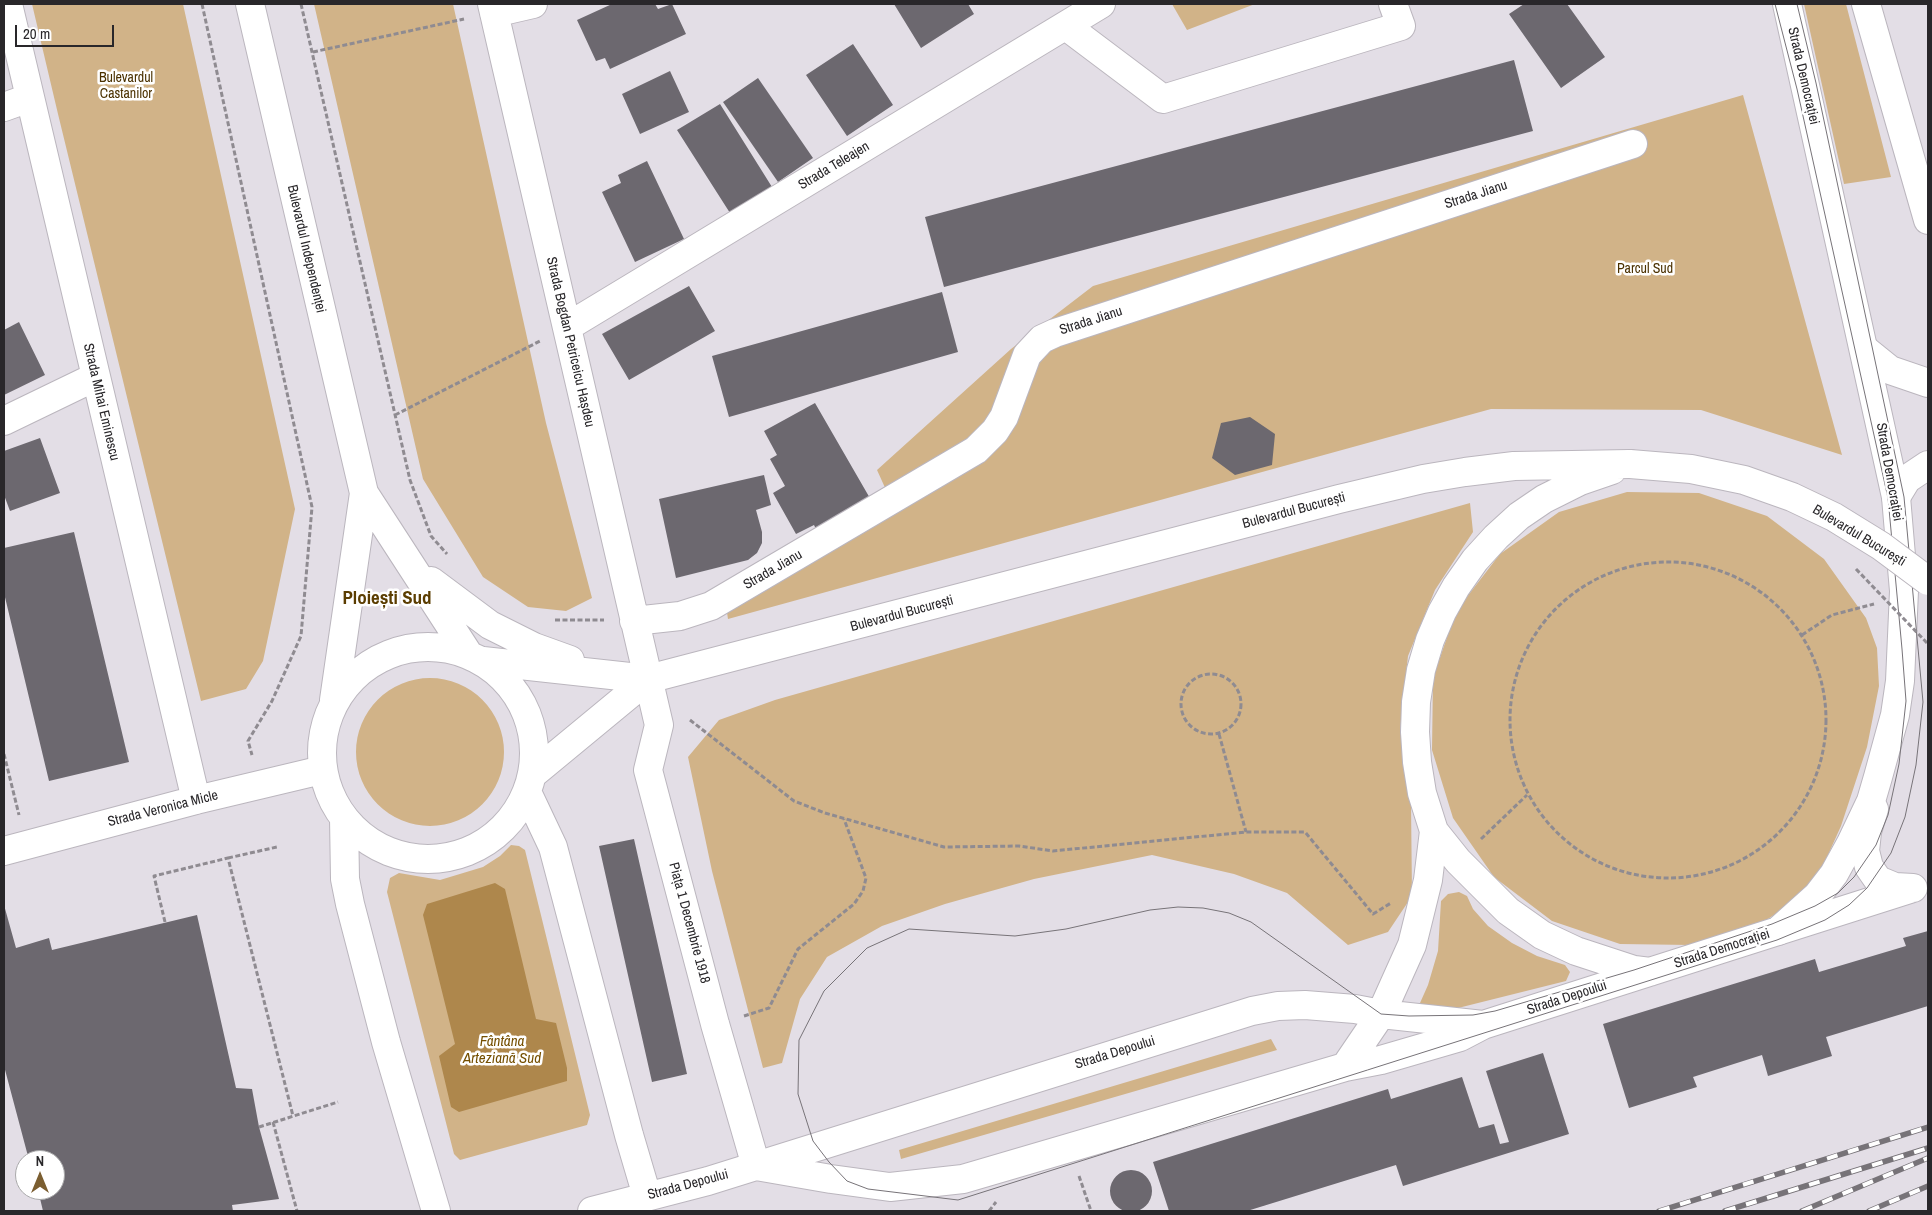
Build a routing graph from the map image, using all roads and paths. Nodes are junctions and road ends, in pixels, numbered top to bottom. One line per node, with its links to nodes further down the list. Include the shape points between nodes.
1 (8, 4): 13 (main road, Strada Mihai Eminescu)
2 (202, 4): 50 (path, via 312,508 301,636 272,702 248,741)
3 (250, 4): 27 (main road, Bulevardul Independenței)
4 (302, 4): 12 (path)
5 (533, 4): 10 (main road)
6 (1101, 4): 11 (main road, Strada Teleajen)
7 (1393, 4): 11 (main road, via 1401,26 1163,99)
8 (1787, 4): 18 (main road, Strada Democrației)
9 (1866, 4): 16 (main road)
10 (493, 8): 12 (path); 17 (main road, Strada Bogdan Petriceicu Hașdeu)
11 (1066, 26): 17 (main road, Strada Teleajen)
12 (313, 52): 21 (path)
13 (29, 98): 14 (main road); 19 (main road, Strada Mihai Eminescu)
14 (4, 107)
15 (1633, 144): 37 (main road, Strada Jianu, via 1042,339 1027,355 1004,417 976,450 710,606 680,616)
16 (1928, 220)
17 (567, 327): 21 (path); 37 (main road, Strada Bogdan Petriceicu Hașdeu)
18 (1864, 349): 20 (main road, via 1890,370); 23 (main road, Strada Democrației)
19 (95, 377): 22 (main road); 52 (main road, Strada Mihai Eminescu)
20 (1928, 383)
21 (395, 415): 29 (path, via 410,480 431,536)
22 (4, 421)
23 (1885, 446): 24 (main road, via 1902,456); 28 (main road, Strada Democrației)
24 (1928, 460)
25 (1630, 464): 32 (main road, Bulevardul București, bridge, via 1691,469 1744,480 1792,497 1834,517); 42 (main road, Bulevardul București, via 1514,466 1423,480 1339,499); 55 (main road, via 1580,481 1519,516 1475,560 1451,595 1430,640 1416,702 1416,747 1422,793)
26 (1928, 465): 28 (main road, via 1907,479)
27 (364, 493): 30 (main road, Bulevardul Independenței); 43 (main road, Bulevardul Independenței)
28 (1896, 497): 46 (main road, Strada Democrației, via 1904,591 1896,715)
29 (450, 556)
30 (412, 566): 40 (main road, Bulevardul Independenței); 41 (main road, via 490,624 534,647)
31 (1856, 568): 39 (path, bridge)
32 (1928, 580)
33 (1876, 604): 38 (path, via 1832,615)
34 (1883, 604): 35 (path)
35 (1890, 604)
36 (550, 620): 37 (path)
37 (634, 621): 42 (main road, Strada Bogdan Petriceicu Hașdeu)
38 (1802, 635): 51 (path, via 1774,601 1737,577 1694,563 1650,562 1607,573 1568,595 1538,627 1517,667 1508,710 1512,754); 51 (path, via 1821,677 1827,723 1819,768 1799,810 1768,844 1727,867 1682,878 1636,876 1592,860 1555,833)
39 (1928, 644)
40 (476, 658): 41 (main road, Bulevardul București); 43 (main road, Bulevardul Independenței, via 439,647 408,648 378,659 353,677); 49 (main road, Bulevardul Independenței, via 496,671 515,690 529,718 535,749)
41 (612, 676): 42 (main road, Bulevardul București)
42 (648, 680): 49 (main road, Bulevardul București); 67 (main road, Piața 1 Decembrie 1918, via 659,725 648,770)
43 (334, 702): 48 (main road, Bulevardul Independenței, via 325,723 321,746)
44 (683, 713): 54 (path, via 696,727 794,801)
45 (1219, 734): 45 (path, via 1228,730 1240,715 1241,696 1230,680 1212,674 1203,675 1186,687 1181,707 1190,726 1198,732); 56 (path)
46 (1886, 748): 62 (main road, via 1890,758 1867,832 1865,851 1869,867 1878,880 1895,887); 64 (main road, Strada Democrației, via 1870,801 1834,874 1817,896)
47 (4, 754): 58 (path)
48 (322, 770): 50 (main road, Strada Veronica Micle); 53 (main road, Bulevardul Independenței, via 334,804)
49 (530, 783): 53 (main road, Bulevardul Independenței, via 510,821 484,844 452,857 417,859 384,850 355,832); 77 (main road, via 553,847)
50 (259, 785): 52 (main road, Strada Veronica Micle)
51 (1527, 795): 60 (path)
52 (196, 800): 58 (main road, Strada Veronica Micle)
53 (344, 818): 79 (main road, via 345,879 350,904 386,1042)
54 (844, 818): 56 (path, via 944,847 1019,846 1053,851); 67 (path, via 866,878 863,891 854,904 798,949 770,1008)
55 (1434, 830): 60 (main road); 61 (main road)
56 (1246, 832): 61 (path, via 1305,832 1373,914)
57 (277, 847): 59 (path)
58 (15, 848)
59 (228, 858): 63 (path, via 154,876); 71 (path)
60 (1458, 861): 65 (main road, via 1508,911 1542,935 1605,961)
61 (1428, 880): 66 (main road, via 1412,945)
62 (1921, 885): 64 (main road)
63 (164, 922)
64 (1778, 931): 65 (main road, Strada Democrației)
65 (1652, 972): 68 (main road, Strada Depoului)
66 (1381, 1014): 68 (main road, Strada Depoului); 69 (main road); 74 (main road, Strada Depoului, via 1355,1008 1305,1005 1252,1011)
67 (715, 1024): 74 (main road, Piața 1 Decembrie 1918)
68 (1483, 1025): 69 (main road, Strada Depoului, via 1460,1037)
69 (1345, 1067): 74 (main road, Strada Depoului, via 964,1179 890,1187)
70 (338, 1102): 71 (path)
71 (292, 1116): 72 (path)
72 (273, 1122): 73 (path); 78 (path)
73 (259, 1127)
74 (756, 1166): 77 (main road, Strada Depoului)
75 (1079, 1174): 82 (path)
76 (999, 1199): 81 (path)
77 (649, 1204): 80 (main road, Strada Depoului)
78 (297, 1211)
79 (436, 1211)
80 (592, 1211)
81 (989, 1211)
82 (1091, 1211)

